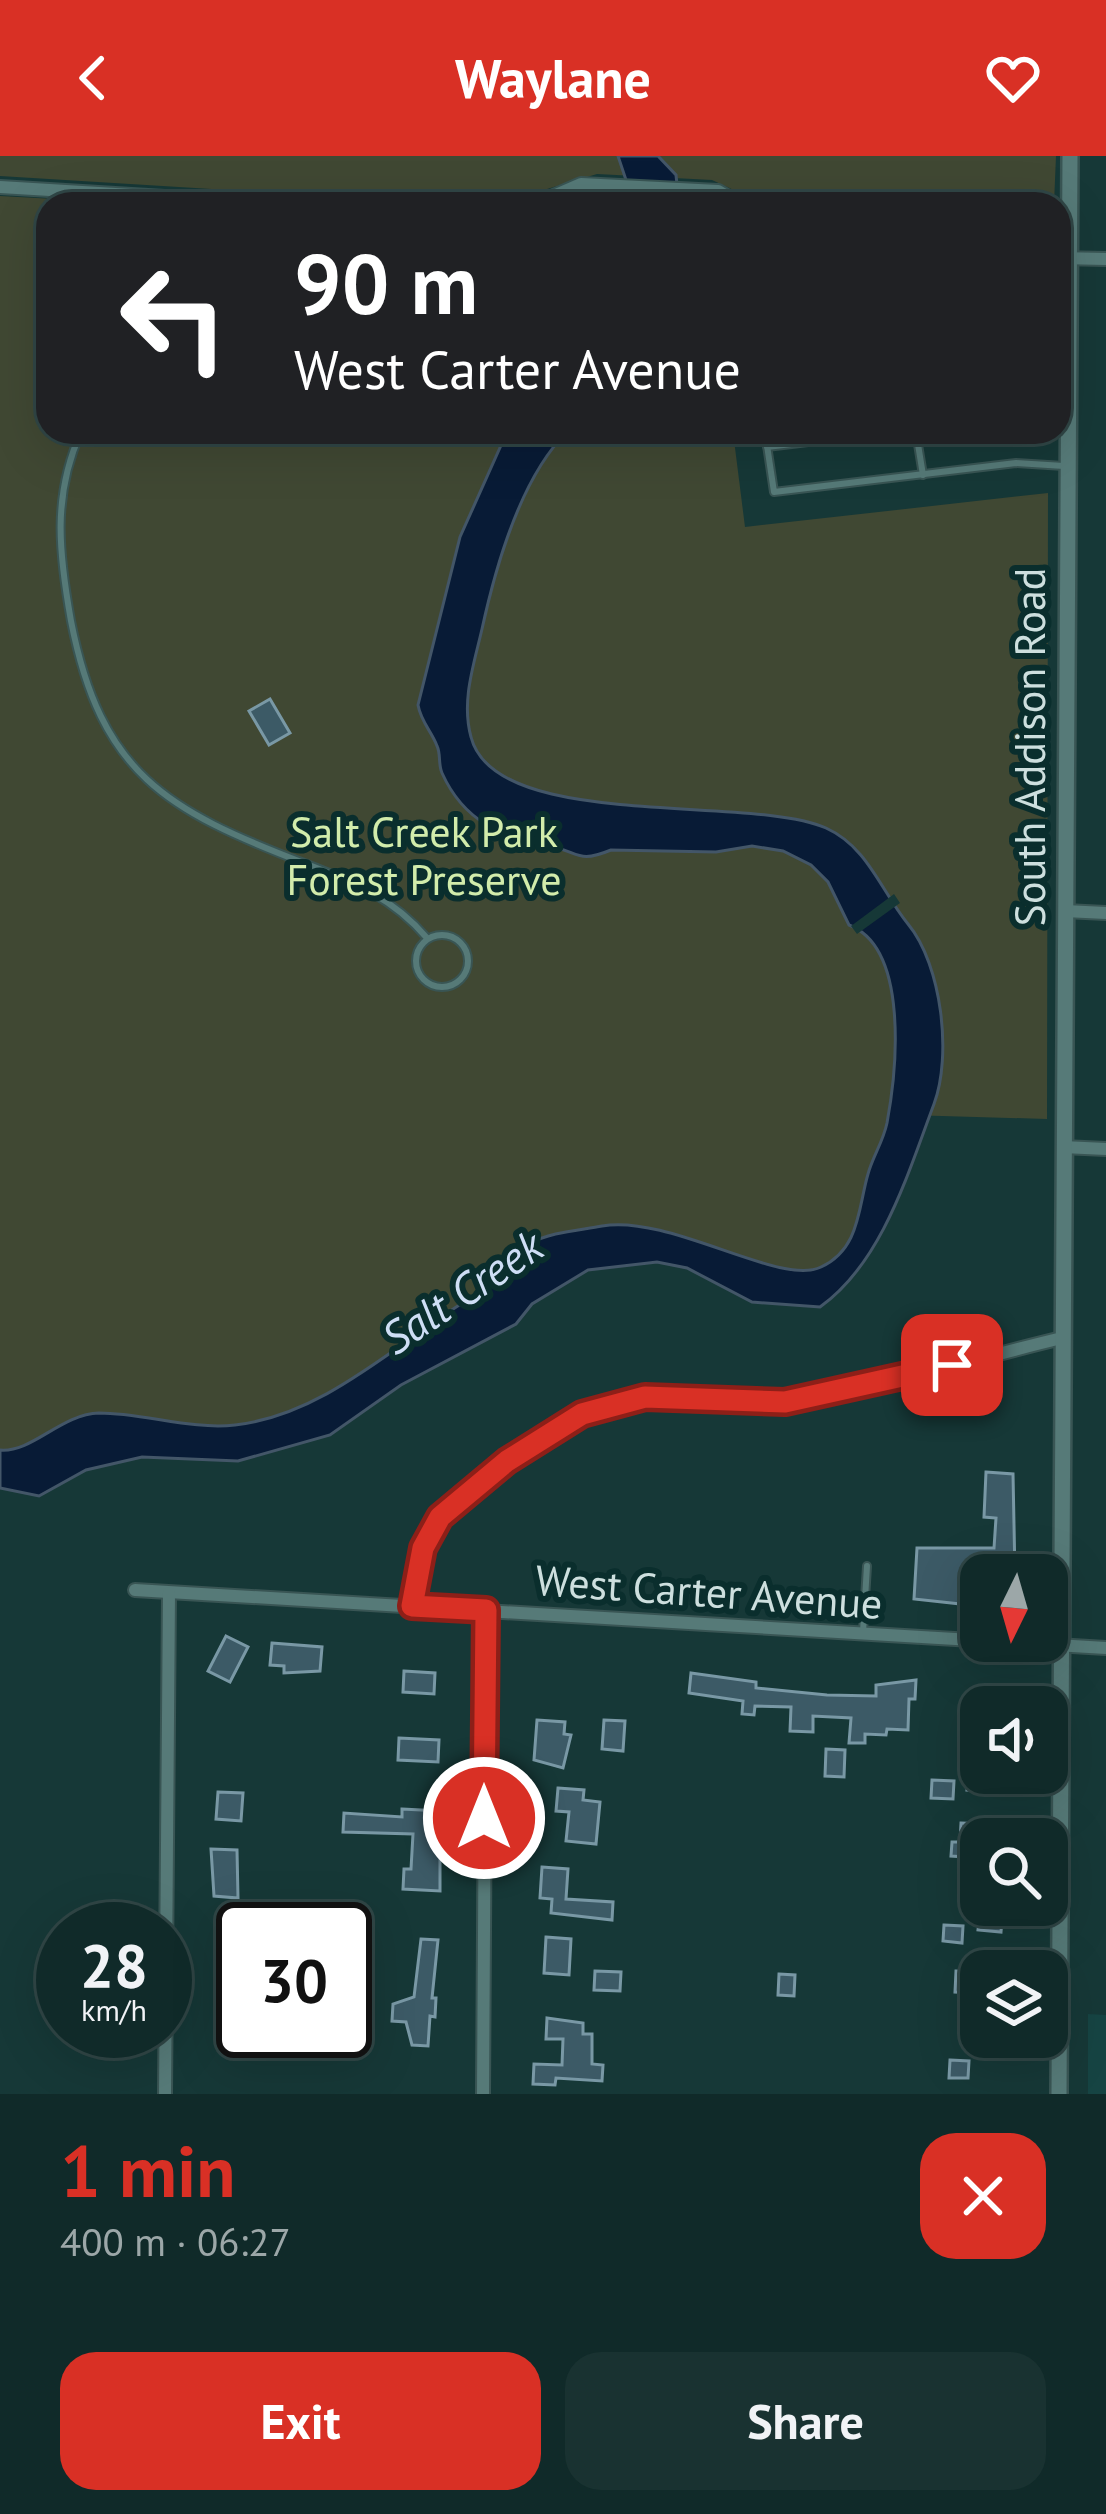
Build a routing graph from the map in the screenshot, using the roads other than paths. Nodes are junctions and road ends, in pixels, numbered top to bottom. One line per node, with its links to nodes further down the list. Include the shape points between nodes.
1 (1070, 156): 6 (street, South Addison Road)
2 (0, 187): 3 (street)
3 (57, 192)
4 (563, 192): 5 (street, via 581,184)
5 (720, 192)
6 (1068, 192)
7 (1071, 259): 8 (street)
8 (1106, 259)
9 (77, 444): 19 (lane, via 62,484 60,548 86,685 120,752 207,823 380,894)
10 (767, 444): 14 (lane)
11 (792, 444): 14 (lane)
12 (918, 444): 16 (lane)
13 (1068, 444): 15 (street, South Addison Road)
14 (767, 447): 16 (lane, via 775,492)
15 (1068, 466): 16 (lane); 17 (street, South Addison Road)
16 (923, 475)
17 (1065, 911): 18 (street); 20 (street, South Addison Road)
18 (1106, 913)
19 (427, 938): 19 (lane, via 418,958 423,979 438,988 457,981 467,967 466,947 453,936)
20 (1063, 1147): 21 (street); 22 (street, South Addison Road)
21 (1106, 1149)
22 (1062, 1338): 23 (street, South Addison Road); 27 (street, via 811,1399 645,1397 582,1414 440,1517 423,1548)
23 (1062, 1554)
24 (867, 1566): 29 (lane)
25 (135, 1590): 26 (street, West Carter Avenue)
26 (169, 1593): 27 (street, West Carter Avenue); 34 (street)
27 (412, 1606): 28 (street, West Carter Avenue)
28 (486, 1610): 29 (street, West Carter Avenue); 35 (street)
29 (863, 1635): 30 (street, West Carter Avenue)
30 (960, 1640)
31 (1068, 1646): 32 (street, West Carter Avenue)
32 (1106, 1648)
33 (1062, 1662): 36 (street, South Addison Road)
34 (165, 2094)
35 (483, 2094)
36 (1059, 2094)

